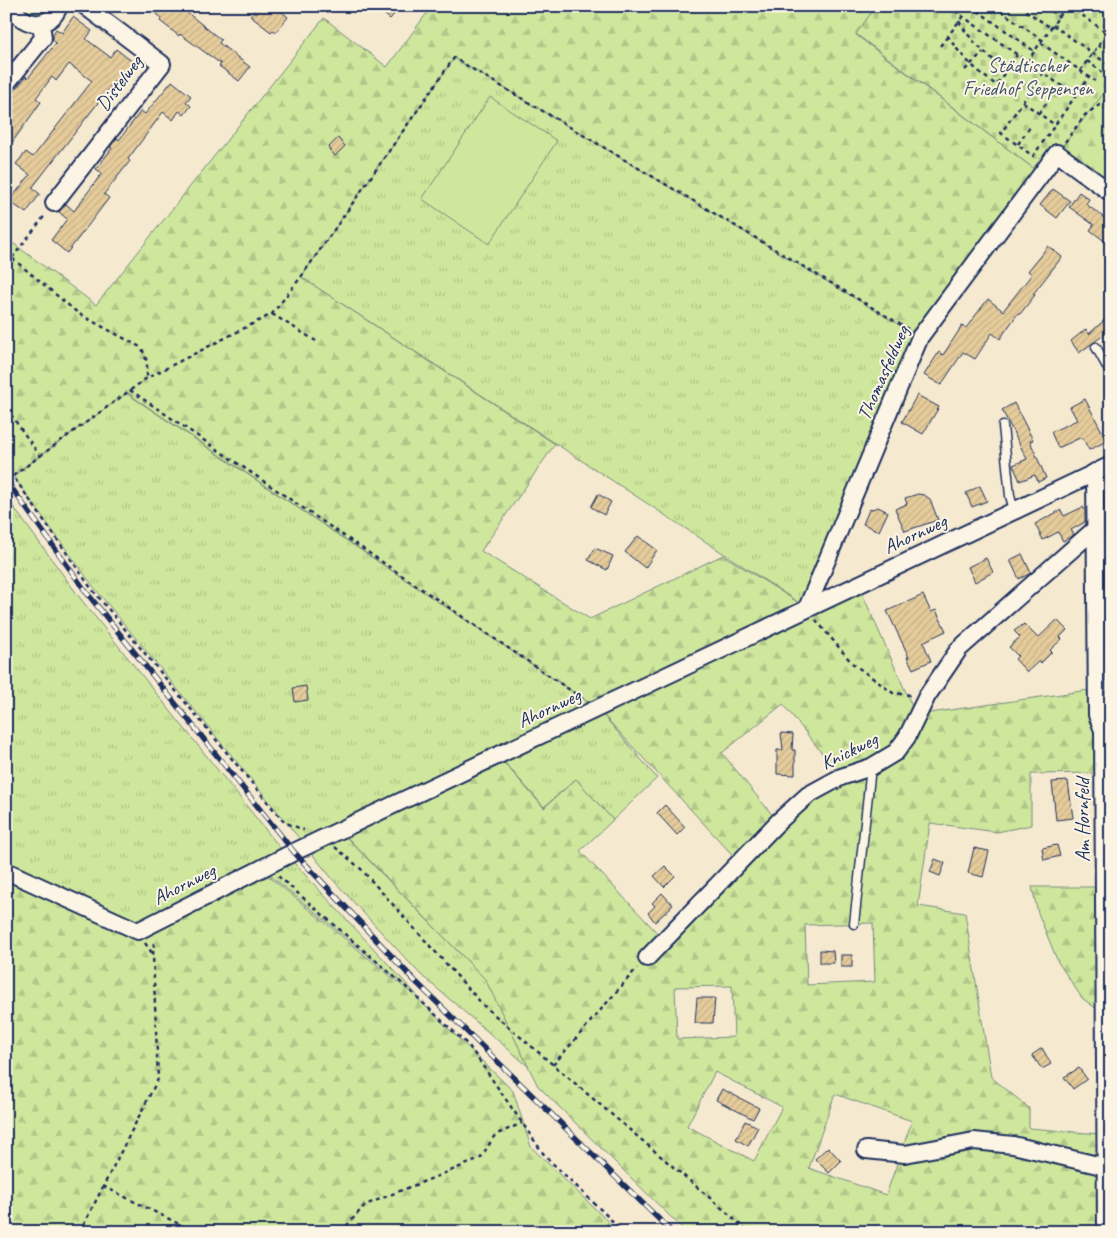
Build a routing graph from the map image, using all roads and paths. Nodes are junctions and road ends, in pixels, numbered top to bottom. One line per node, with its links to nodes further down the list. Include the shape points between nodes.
1 (11, 6): 17 (street, via 22,20)
2 (59, 6): 17 (street, via 57,12)
3 (85, 6): 52 (street, Distelweg, via 162,64)
4 (316, 6): 12 (path)
5 (948, 6): 13 (path)
6 (962, 6): 13 (path)
7 (971, 6): 26 (path)
8 (994, 6): 22 (path)
9 (1020, 6): 18 (path)
10 (1044, 6): 15 (path)
11 (1068, 6): 15 (path); 20 (path)
12 (324, 12)
13 (958, 13): 14 (path)
14 (963, 16): 16 (path); 29 (path)
15 (1059, 17): 18 (path)
16 (959, 21): 21 (path); 25 (path)
17 (42, 23): 41 (street, via 43,38)
18 (1052, 27): 22 (path); 27 (path)
19 (1111, 28): 20 (path)
20 (1107, 33): 23 (path)
21 (948, 36): 24 (path); 33 (path)
22 (1041, 41): 26 (path); 36 (path)
23 (1098, 45): 27 (path); 28 (path)
24 (940, 46)
25 (983, 52): 33 (path); 35 (path)
26 (1034, 52): 31 (path)
27 (1093, 54): 30 (path); 32 (path)
28 (1111, 54)
29 (1017, 55): 31 (path); 35 (path)
30 (1087, 61): 36 (path); 37 (path)
31 (1027, 62): 38 (path)
32 (1106, 63)
33 (971, 64): 34 (path); 35 (path, via 996,85)
34 (965, 70)
35 (1006, 70)
36 (1080, 71): 39 (path)
37 (1102, 72)
38 (1044, 73): 42 (path); 45 (path)
39 (1089, 77): 40 (path); 42 (path)
40 (1095, 81)
41 (6, 84)
42 (1076, 96): 47 (path)
43 (1111, 97): 50 (path, via 1085,115)
44 (1049, 100): 46 (path)
45 (1023, 102): 46 (path); 49 (path, via 1001,134)
46 (1040, 114): 47 (path)
47 (1056, 125): 49 (path, via 1033,156)
48 (1030, 127): 49 (path)
49 (1017, 145)
50 (1057, 154): 51 (street); 56 (street, Thomasfeldweg)
51 (1111, 193)
52 (54, 203): 54 (path)
53 (6, 253): 54 (path)
54 (12, 258): 60 (path, via 79,314 142,348 148,362)
55 (272, 314): 56 (path, via 301,278 454,58); 57 (path); 60 (path)
56 (920, 337): 69 (street, Thomasfeldweg)
57 (316, 341)
58 (1096, 347): 59 (lane)
59 (1111, 374)
60 (147, 378): 61 (path)
61 (130, 390): 64 (path); 71 (path)
62 (6, 408): 64 (path)
63 (1003, 426): 67 (lane)
64 (40, 456): 73 (path, via 13,476 92,588 284,822)
65 (1111, 465): 66 (street, Ahornweg)
66 (1095, 472): 67 (street, Ahornweg); 68 (street, Am Hornfeld)
67 (1014, 510): 69 (street, Ahornweg)
68 (1095, 529): 70 (street, Knickweg, via 959,650); 83 (street, Am Hornfeld, via 1097,715 1103,730)
69 (807, 608): 70 (path, via 852,662 894,693); 71 (street, Ahornweg)
70 (927, 696): 72 (street, Knickweg, via 896,752)
71 (597, 708): 73 (street, Ahornweg)
72 (870, 767): 77 (lane); 79 (street, Knickweg, via 841,777 808,795)
73 (323, 838): 75 (street, Ahornweg)
74 (337, 849): 80 (path, via 361,869 484,1006)
75 (267, 866): 76 (street, Ahornweg, via 138,931); 81 (path, via 469,1046)
76 (6, 871)
77 (854, 924)
78 (153, 955): 84 (path, via 158,1079)
79 (647, 958): 80 (path)
80 (553, 1065): 92 (path)
81 (522, 1123): 86 (path, via 544,1156); 89 (path, via 495,1135 480,1159 365,1205)
82 (866, 1150): 83 (street, via 905,1154 974,1141 1013,1146)
83 (1106, 1167): 85 (street, Am Hornfeld)
84 (104, 1186): 87 (path); 88 (path)
85 (1108, 1213): 93 (street, Am Hornfeld)
86 (612, 1221): 90 (path); 91 (path)
87 (80, 1232)
88 (195, 1232)
89 (341, 1232)
90 (599, 1232)
91 (624, 1232)
92 (748, 1232)
93 (1106, 1232)

